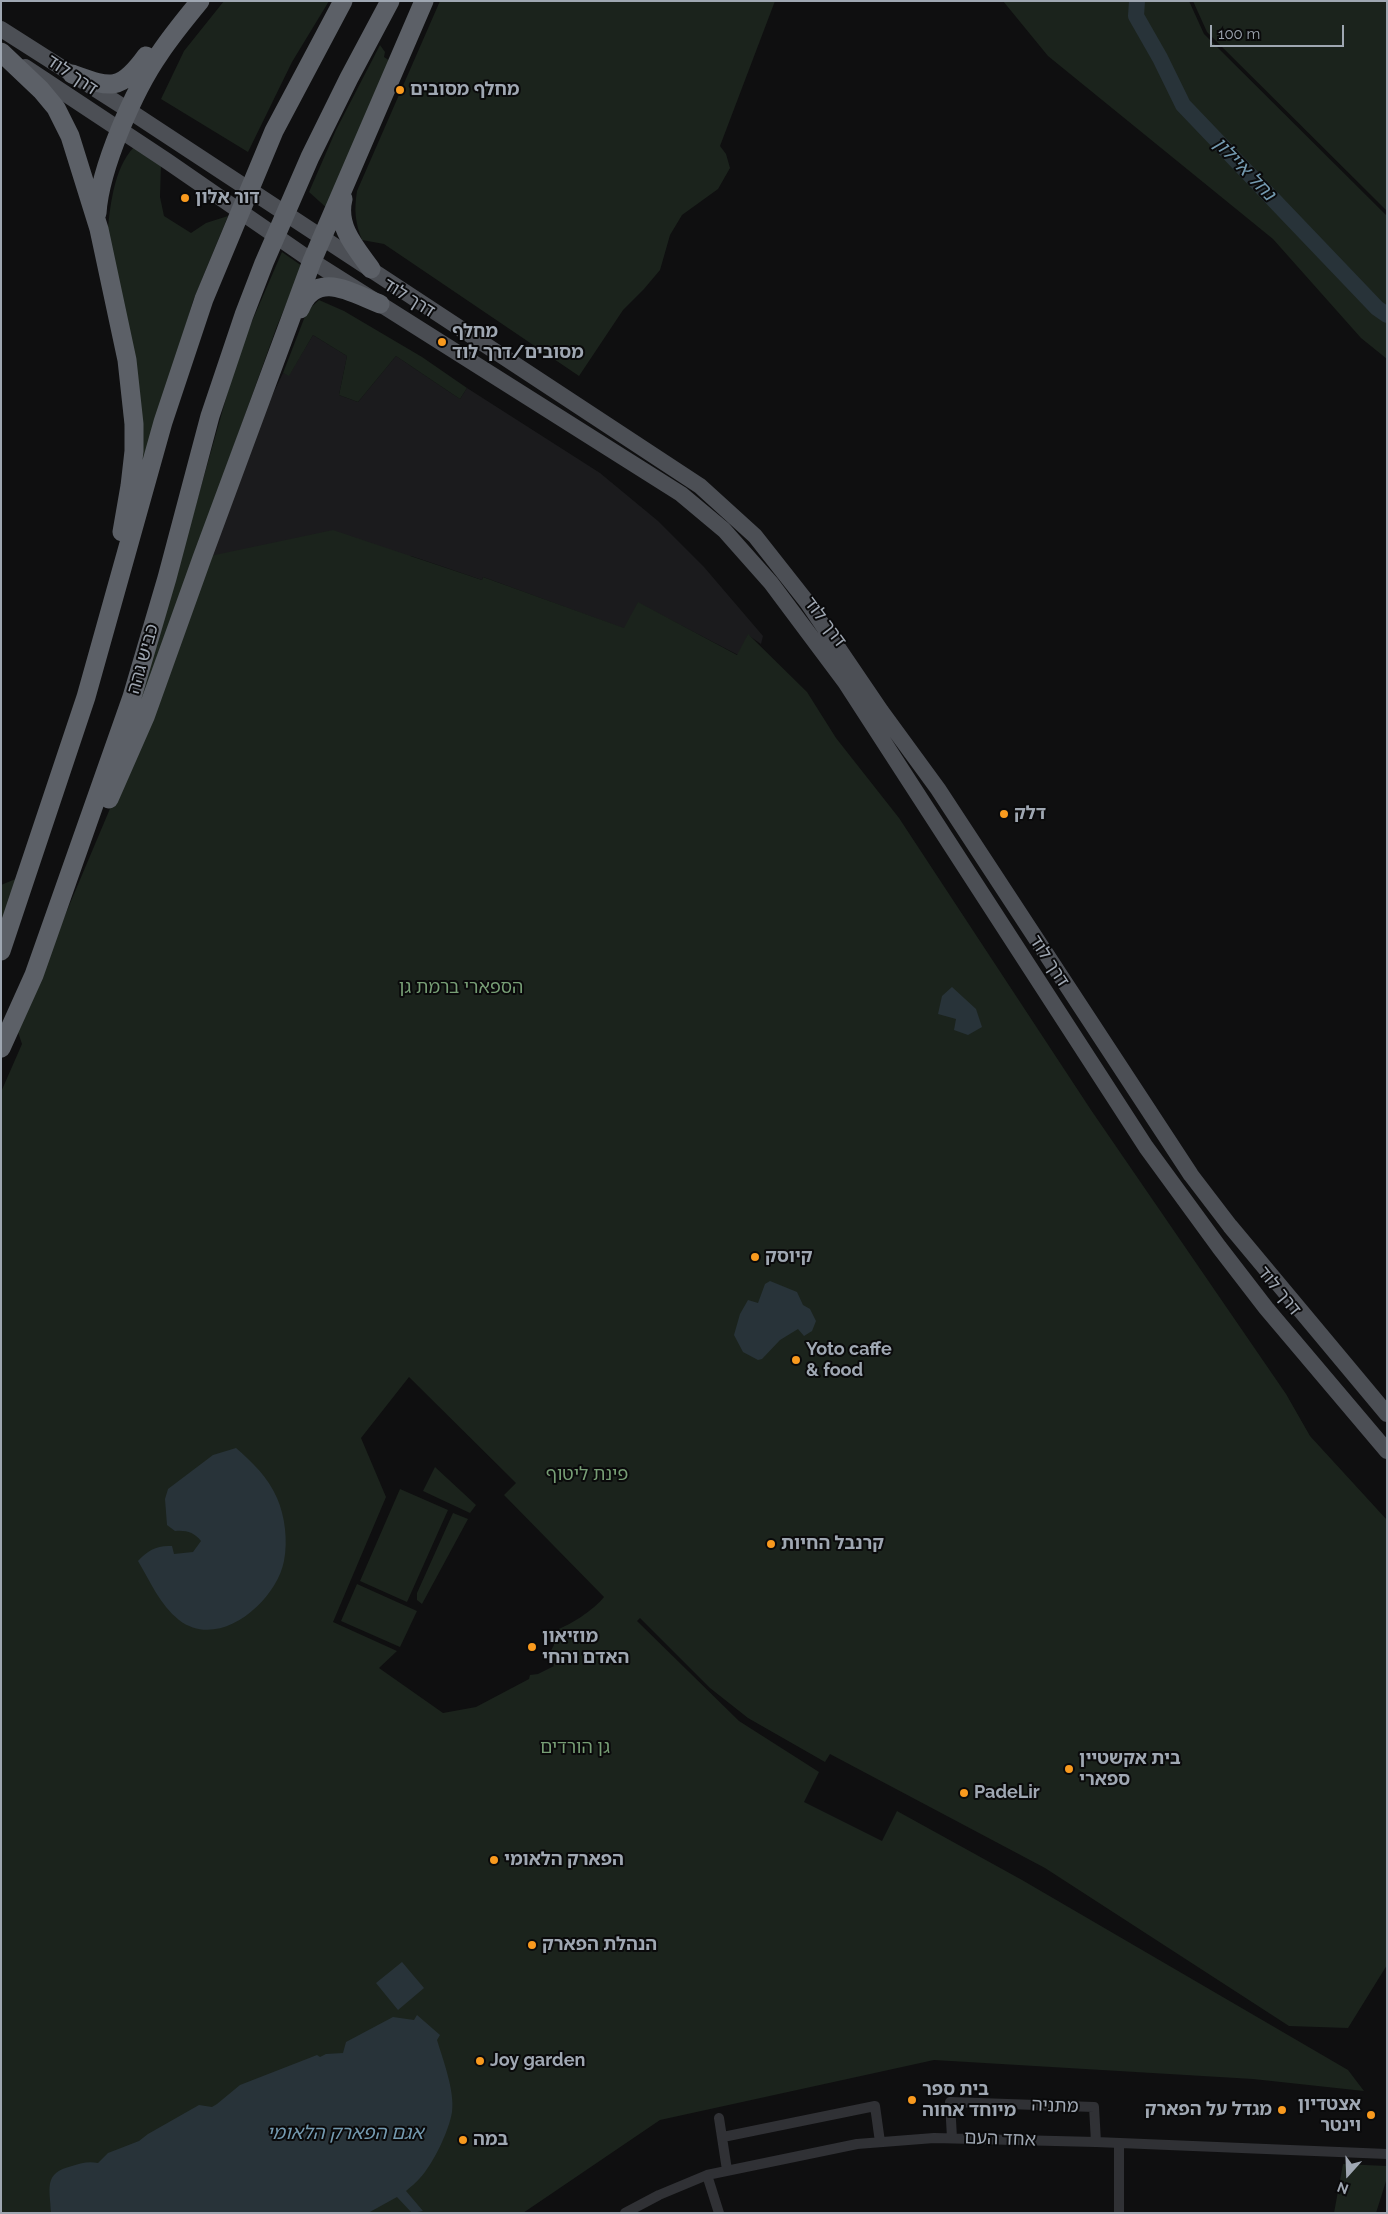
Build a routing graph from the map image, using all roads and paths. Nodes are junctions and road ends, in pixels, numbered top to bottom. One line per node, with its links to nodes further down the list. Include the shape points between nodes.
1 (200, 1): 7 (highway, via 172,24 132,75 125,79 115,84 102,84); 8 (highway, via 158,54)
2 (343, 1): 17 (highway, via 265,153 204,299 164,422)
3 (390, 1): 19 (highway, כביש גהה, via 301,177 244,315 210,416 132,697)
4 (424, 1): 10 (highway)
5 (1, 29): 7 (main road, דרך לוד)
6 (1, 52): 9 (main road, דרך לוד); 11 (highway, via 56,108 70,136)
7 (72, 74): 8 (main road, דרך לוד)
8 (130, 111): 9 (highway); 12 (main road, דרך לוד)
9 (120, 132): 11 (highway, via 98,194); 13 (main road, דרך לוד)
10 (346, 185): 12 (highway); 14 (highway, via 342,204 343,225)
11 (99, 230): 17 (highway, via 127,360 134,451 122,533)
12 (322, 237): 13 (highway); 14 (main road, דרך לוד)
13 (312, 261): 15 (main road, דרך לוד); 16 (highway)
14 (371, 269): 21 (main road, דרך לוד, via 700,486 755,536 807,602 880,711 938,789 1191,1175)
15 (380, 304): 16 (highway, via 342,288 325,286 309,295 301,305 270,387); 22 (main road, דרך לוד, via 681,494 724,530 771,583 845,682 1146,1147 1266,1308)
16 (248, 433): 19 (highway, via 145,717)
17 (86, 697): 18 (highway)
18 (1, 951)
19 (34, 975): 20 (highway, כביש גהה)
20 (1, 1048)
21 (1387, 1414)
22 (1387, 1451)
23 (719, 2118): 24 (street)
24 (722, 2137): 26 (street, via 875,2106); 30 (street)
25 (952, 2138): 26 (street, אחד העם); 27 (street, אחד העם); 27 (street, מתניה, via 950,2102 1094,2107)
26 (880, 2142): 30 (street, אחד העם)
27 (1096, 2142): 28 (street, אחד העם)
28 (1119, 2143): 29 (street, אחד העם); 34 (street)
29 (1387, 2154)
30 (727, 2170): 31 (street, אחד העם)
31 (707, 2175): 32 (street, אחד העם); 33 (street)
32 (625, 2213)
33 (719, 2213)
34 (1119, 2213)

